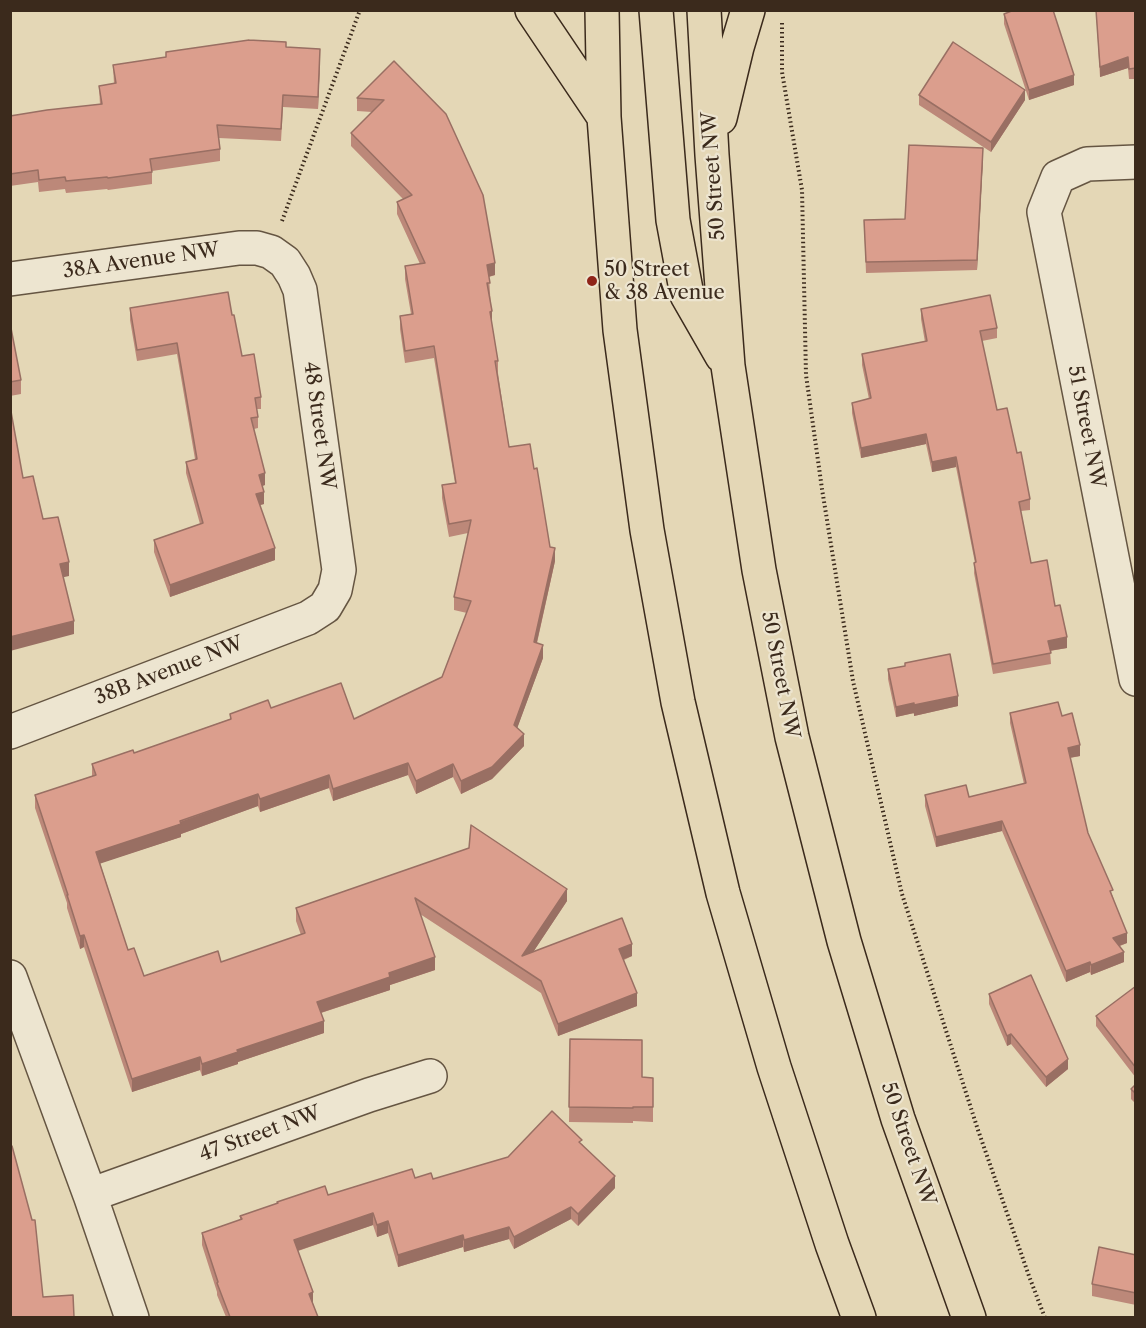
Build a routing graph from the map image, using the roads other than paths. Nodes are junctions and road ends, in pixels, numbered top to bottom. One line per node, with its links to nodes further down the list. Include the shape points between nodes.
1 (532, 10): 6 (main road)
2 (602, 10): 6 (main road)
3 (656, 10): 11 (main road, via 673,220 687,295)
4 (704, 10): 7 (main road, 50 Street NW)
5 (748, 10): 7 (main road)
6 (604, 117): 19 (main road, via 620,330 647,530 678,702 726,904 774,1067)
7 (712, 154): 11 (main road, 50 Street NW)
8 (1136, 162): 13 (street, 51 Street NW, via 1087,164 1058,177 1044,212)
9 (271, 252): 10 (street, 38A Avenue NW, via 239,248); 12 (street, 48 Street NW, via 285,262 300,290 339,570 335,590)
10 (10, 279)
11 (728, 366): 20 (main road, 50 Street NW, via 759,570 790,726 832,895 898,1119)
12 (325, 607): 14 (street, 38B Avenue NW, via 308,618)
13 (1136, 679)
14 (10, 732)
15 (10, 977): 17 (street)
16 (430, 1076): 17 (street, 47 Street NW)
17 (90, 1195): 18 (street)
18 (132, 1317)
19 (859, 1317)
20 (969, 1317)

